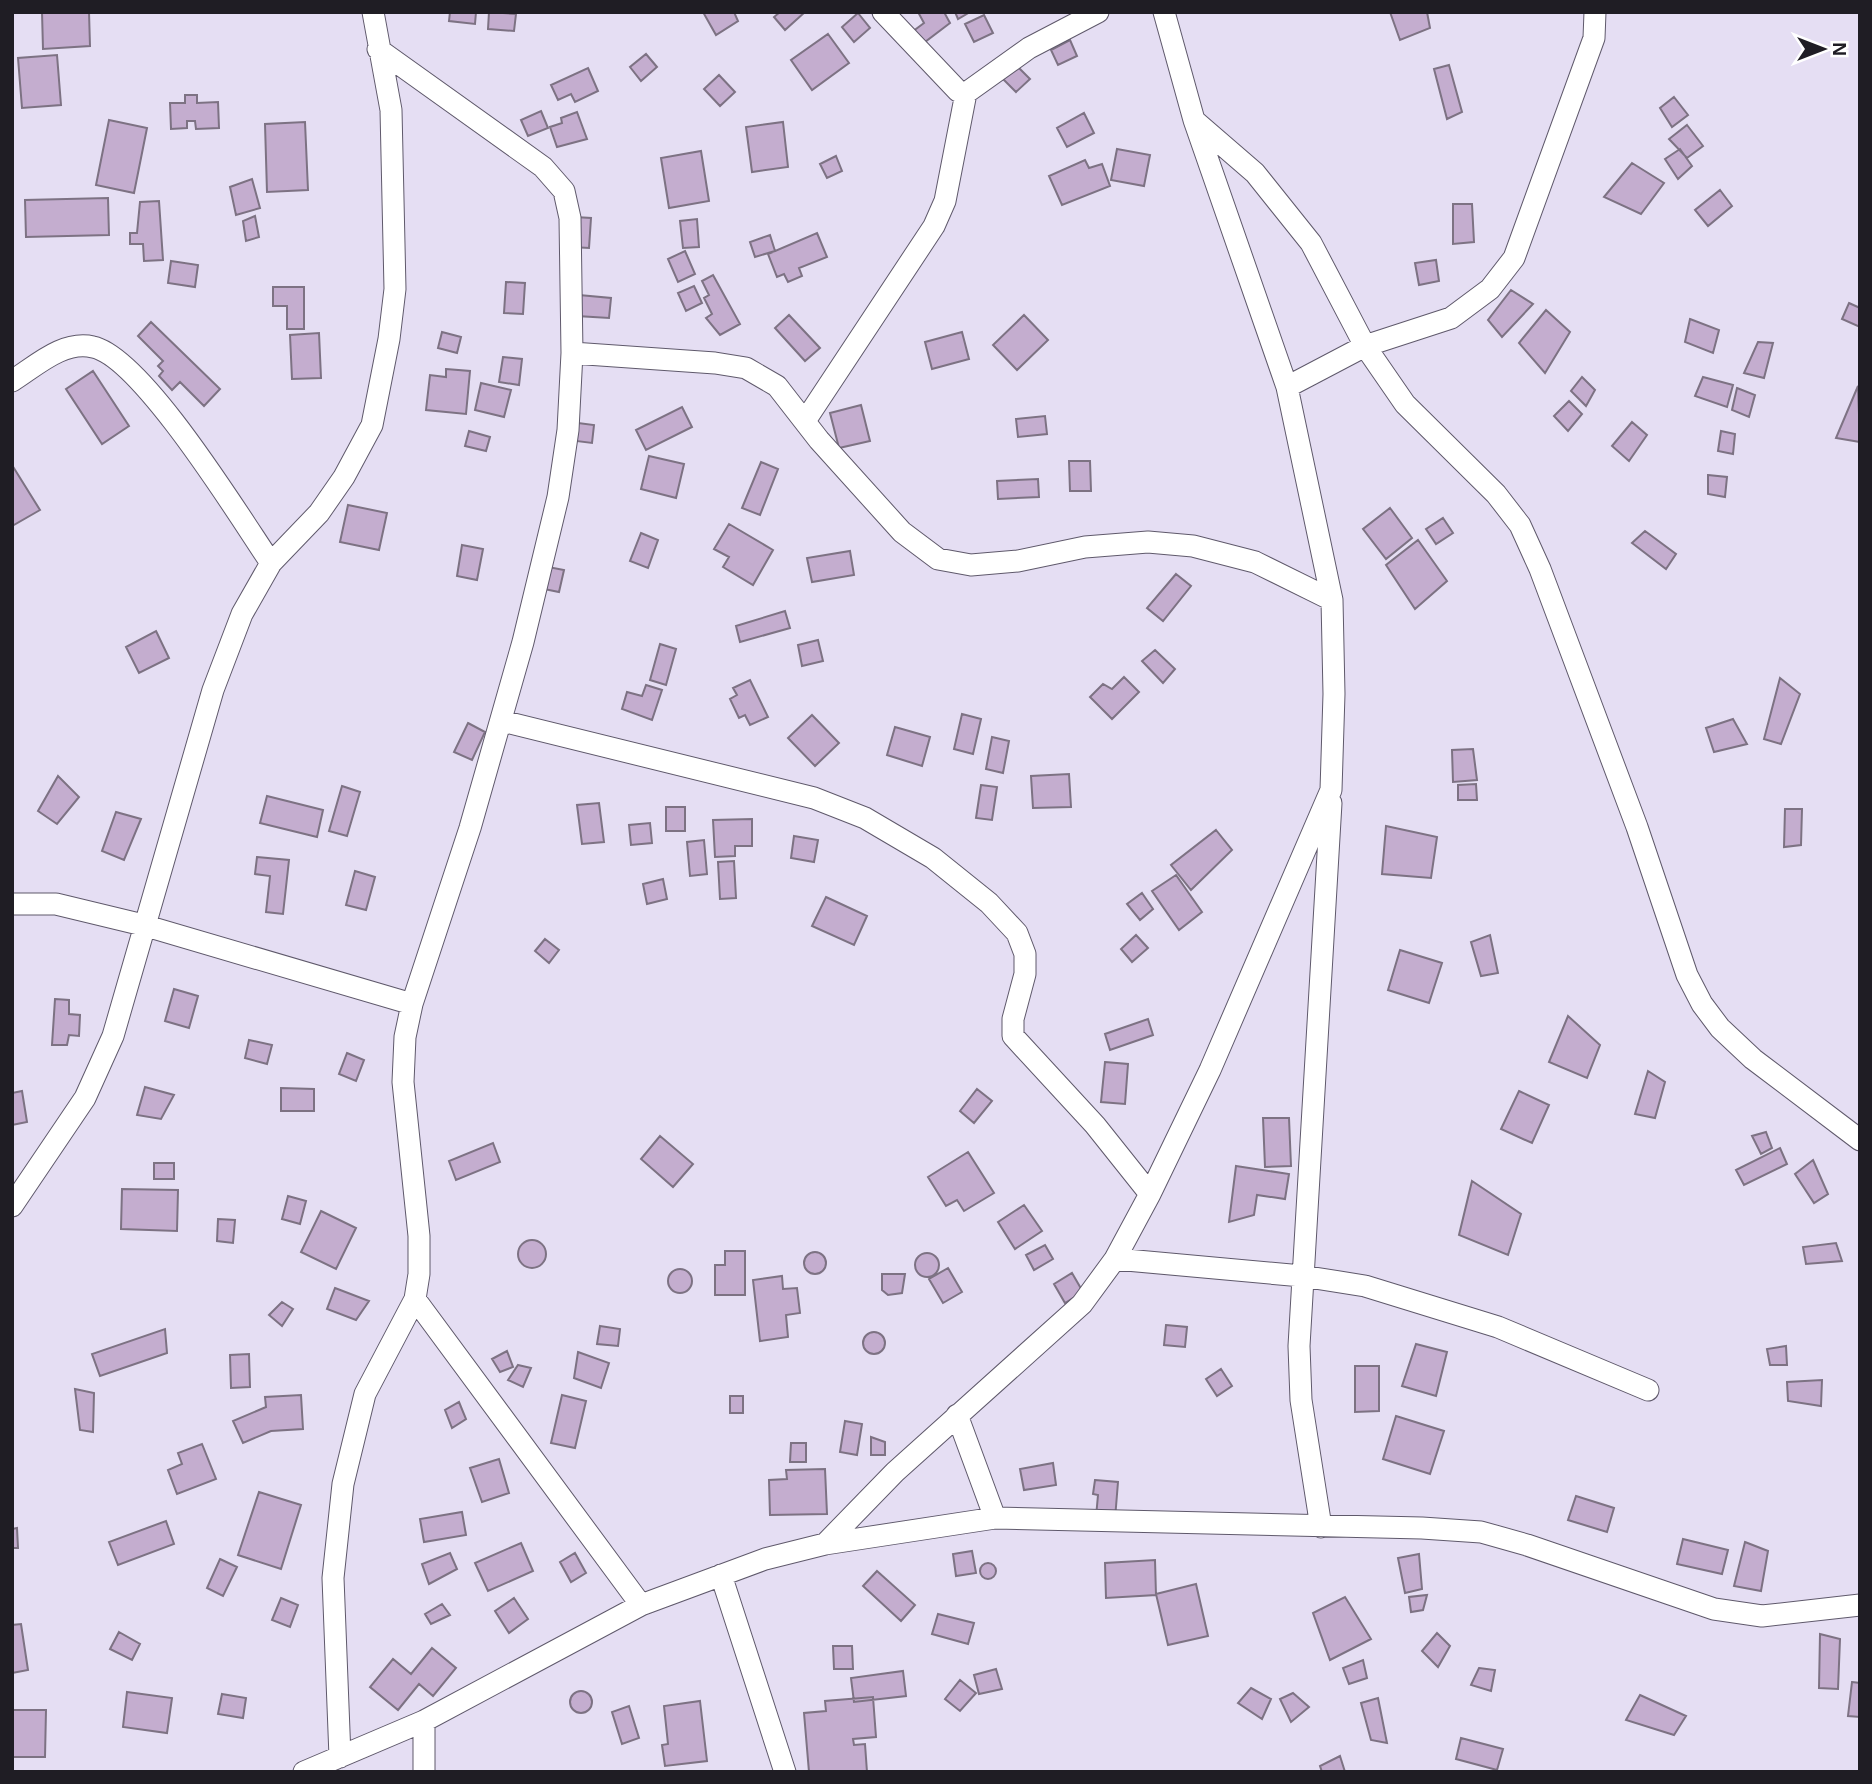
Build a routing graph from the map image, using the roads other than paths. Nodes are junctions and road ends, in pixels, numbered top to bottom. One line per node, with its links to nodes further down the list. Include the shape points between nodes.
1 (373, 12): 6 (street)
2 (883, 12): 7 (street, via 958,91)
3 (1098, 12): 7 (street, via 1029,48)
4 (1164, 12): 8 (street)
5 (1594, 12): 9 (street, via 1594,38 1514,258 1490,289 1451,317)
6 (378, 49): 10 (street, via 543,167 564,191 570,218); 14 (street, via 390,110 395,289 372,425 320,513)
7 (966, 93): 13 (street, via 945,201 934,226)
8 (1195, 120): 9 (street, via 1255,173 1311,243); 12 (street)
9 (1365, 346): 12 (street); 21 (street, via 1405,404 1496,494 1520,525 1628,803 1687,975 1702,1004 1753,1059)
10 (572, 353): 13 (street, via 746,368 777,386); 16 (street, via 568,430 558,496)
11 (12, 381): 14 (street, via 56,352 73,347 93,347 122,363 167,414)
12 (1287, 387): 15 (street)
13 (805, 421): 15 (street, via 902,532 938,559 971,565 1085,547 1148,542 1193,546 1255,562)
14 (271, 563): 19 (street, via 242,614 213,690)
15 (1332, 600): 17 (street)
16 (502, 721): 20 (street); 22 (street, via 814,798 865,818 933,858 989,903 1017,933 1025,954 1025,974 1013,1036 1095,1125)
17 (1332, 790): 22 (street, via 1210,1070); 25 (street)
18 (12, 904): 19 (street, via 56,904)
19 (143, 925): 20 (street); 23 (street, via 113,1036 85,1098)
20 (412, 1004): 26 (street, via 403,1082 419,1236)
21 (1860, 1139)
22 (1150, 1194): 24 (street)
23 (12, 1206)
24 (1115, 1259): 25 (street); 28 (street, via 1082,1304)
25 (1302, 1276): 27 (street, via 1365,1286 1498,1327); 30 (street, via 1301,1400)
26 (415, 1299): 33 (street); 36 (street, via 365,1394 343,1484 333,1578)
27 (1647, 1390)
28 (957, 1415): 29 (street); 31 (street)
29 (995, 1518): 30 (street); 31 (street)
30 (1321, 1527): 34 (street, via 1481,1532 1714,1609 1762,1616)
31 (825, 1544): 32 (street)
32 (721, 1575): 33 (street); 39 (street)
33 (641, 1605): 35 (street)
34 (1860, 1605)
35 (424, 1721): 36 (street); 38 (street)
36 (341, 1757): 37 (street)
37 (304, 1772)
38 (424, 1772)
39 (785, 1772)

